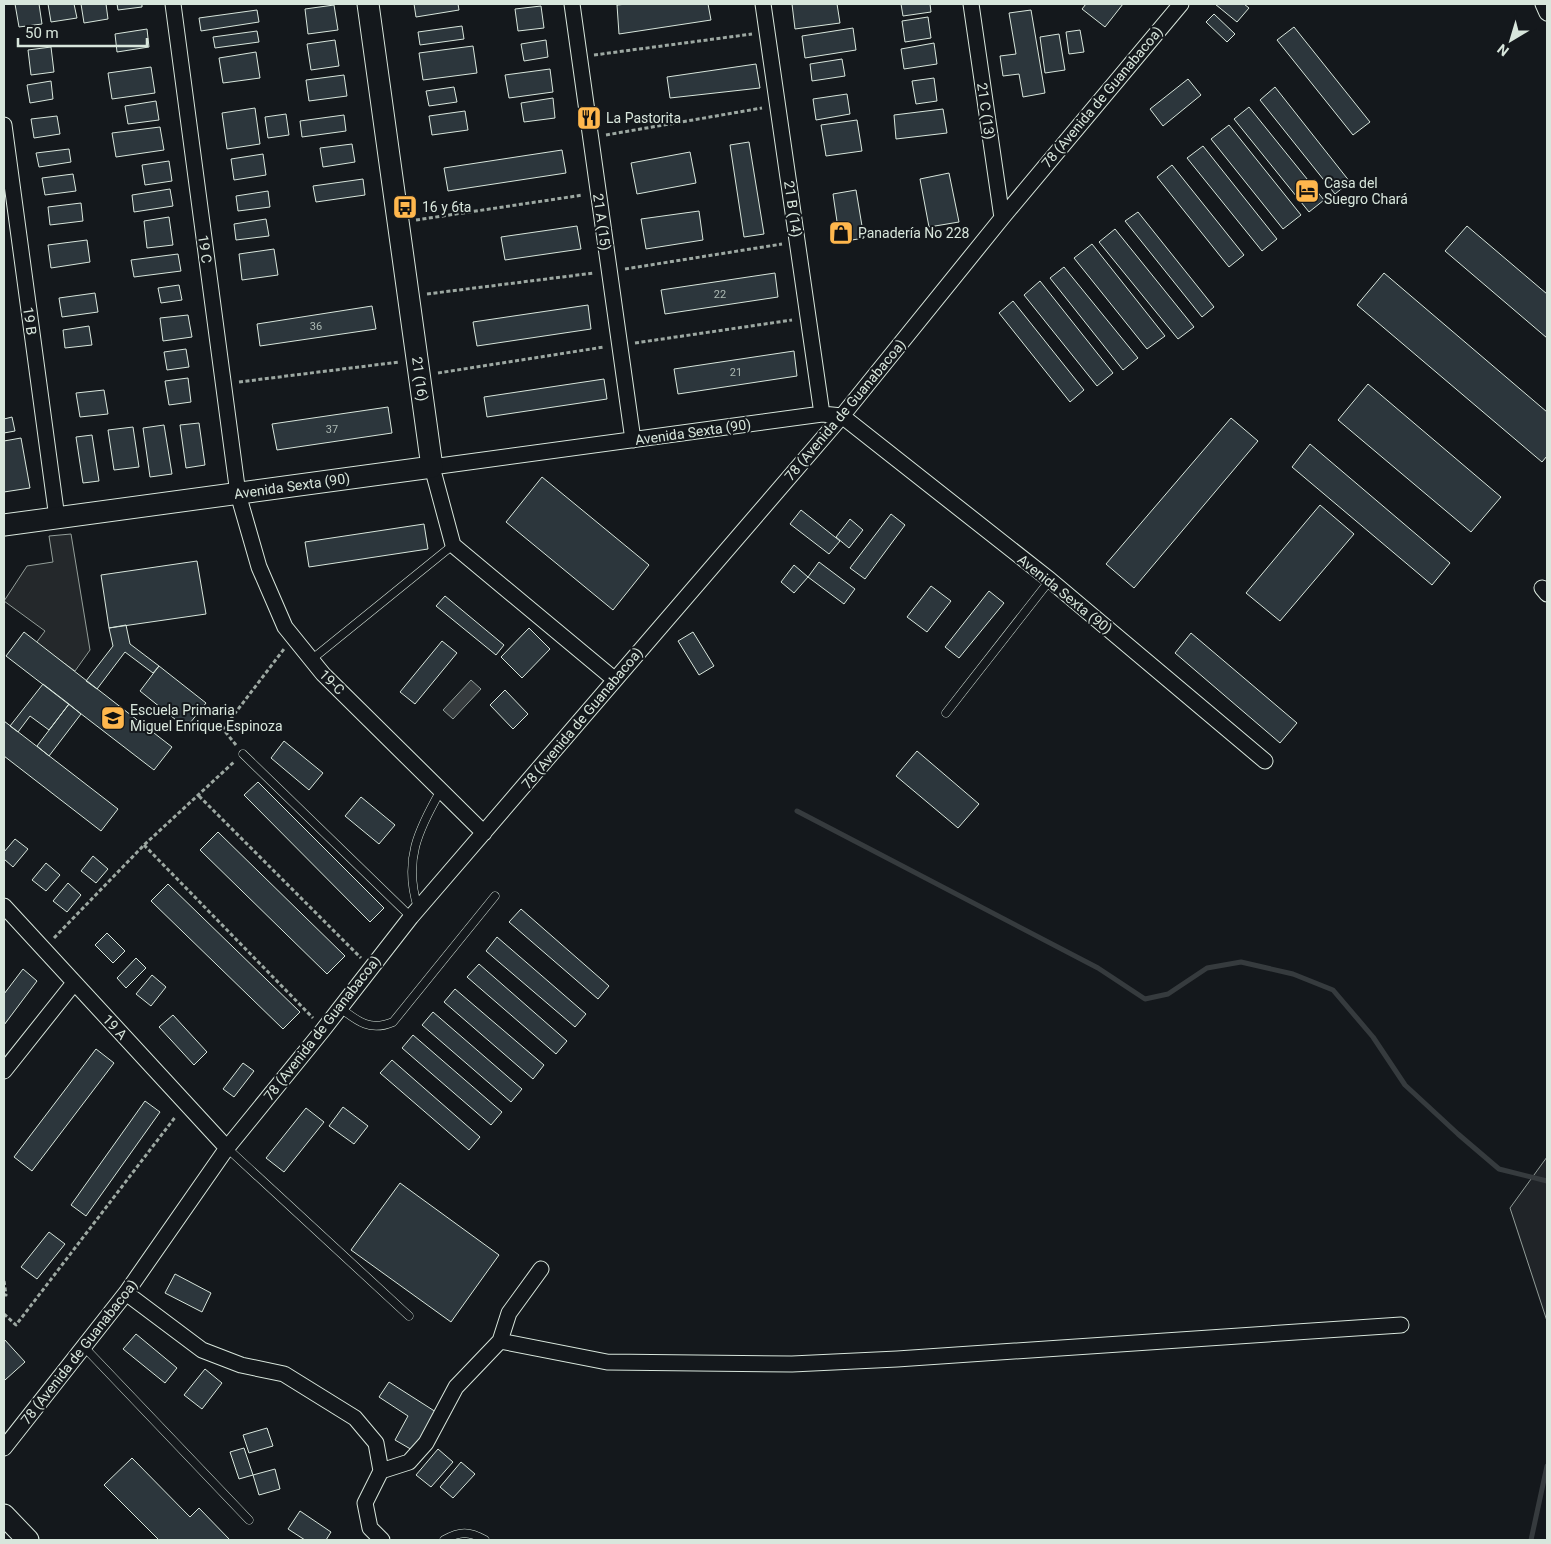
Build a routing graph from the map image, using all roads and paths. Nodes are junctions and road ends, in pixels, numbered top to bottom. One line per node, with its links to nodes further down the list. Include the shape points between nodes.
1 (173, 4): 20 (street, 19 C)
2 (368, 4): 18 (street, 21 (16))
3 (572, 4): 12 (street, 21 A (15))
4 (763, 4): 11 (street, 21 B (14))
5 (970, 4): 17 (street, 21 C (13))
6 (1163, 4): 10 (street)
7 (1181, 4): 10 (street, 78 (Avenida de Guanabacoa))
8 (1543, 4): 9 (street)
9 (1547, 14)
10 (1165, 22): 17 (street, 78 (Avenida de Guanabacoa))
11 (767, 32): 12 (path); 13 (street, 21 B (14))
12 (579, 57): 15 (street, 21 A (15))
13 (778, 105): 15 (path); 21 (street, 21 B (14))
14 (4, 125): 26 (street, 19 B)
15 (591, 138): 16 (street, 21 A (15))
16 (598, 193): 18 (path); 23 (street, 21 A (15))
17 (1002, 218): 22 (street, 78 (Avenida de Guanabacoa))
18 (398, 223): 19 (street, 21 (16))
19 (417, 359): 20 (path); 24 (street, 21 (16))
20 (223, 384): 25 (street, 19 C)
21 (822, 414): 22 (street, Avenida Sexta (90)); 23 (street, Avenida Sexta (90))
22 (842, 416): 29 (street, Avenida Sexta (90)); 32 (street, 78 (Avenida de Guanabacoa))
23 (633, 440): 24 (street, Avenida Sexta (90))
24 (432, 467): 25 (street, Avenida Sexta (90)); 28 (street, 21 (16))
25 (238, 494): 26 (street, Avenida Sexta (90)); 30 (street, 19-C, via 259,567 285,627)
26 (57, 518): 27 (street, Avenida Sexta (90))
27 (4, 525)
28 (452, 544): 31 (lane); 32 (street)
29 (1050, 580): 33 (lane); 35 (street, Avenida Sexta (90))
30 (293, 637): 31 (street, 19-C); 34 (path, via 223,729)
31 (311, 660): 36 (street, 19-C)
32 (614, 680): 38 (street, 78 (Avenida de Guanabacoa))
33 (946, 713)
34 (243, 754): 37 (path); 42 (lane)
35 (1265, 761)
36 (441, 789): 38 (street, 19-C); 42 (lane, via 420,826 414,847 412,890)
37 (200, 796): 39 (path); 44 (path)
38 (484, 833): 42 (street, 78 (Avenida de Guanabacoa))
39 (144, 845): 43 (path); 47 (path)
40 (495, 896): 46 (lane, via 393,1022 381,1027 371,1026 355,1020)
41 (4, 906): 43 (street, 19 A)
42 (415, 912): 44 (street, 78 (Avenida de Guanabacoa))
43 (43, 949): 45 (street, 19 A)
44 (370, 968): 46 (street, 78 (Avenida de Guanabacoa))
45 (74, 983): 48 (street); 49 (street, 19 A)
46 (339, 1007): 47 (street, 78 (Avenida de Guanabacoa))
47 (324, 1030): 50 (street, 78 (Avenida de Guanabacoa))
48 (4, 1070)
49 (186, 1103): 50 (street, 19 A); 55 (path, via 16,1325)
50 (227, 1148): 53 (street, 78 (Avenida de Guanabacoa)); 56 (lane)
51 (541, 1269): 58 (street, via 509,1313)
52 (4, 1281): 54 (path)
53 (126, 1293): 59 (street, 78 (Avenida de Guanabacoa)); 61 (street, via 202,1350 241,1365 284,1374 355,1418 376,1443)
54 (4, 1295)
55 (4, 1314)
56 (409, 1316)
57 (1401, 1325): 58 (street, via 792,1364 606,1362)
58 (500, 1341): 61 (street, via 456,1387 426,1443 409,1462)
59 (84, 1348): 60 (street, 78 (Avenida de Guanabacoa)); 63 (lane)
60 (4, 1448)
61 (381, 1471): 65 (street, via 365,1503 370,1528)
62 (4, 1515): 64 (street)
63 (249, 1520)
64 (28, 1540)
65 (382, 1540)
66 (444, 1540): 67 (lane, via 469,1531)
67 (485, 1540)

